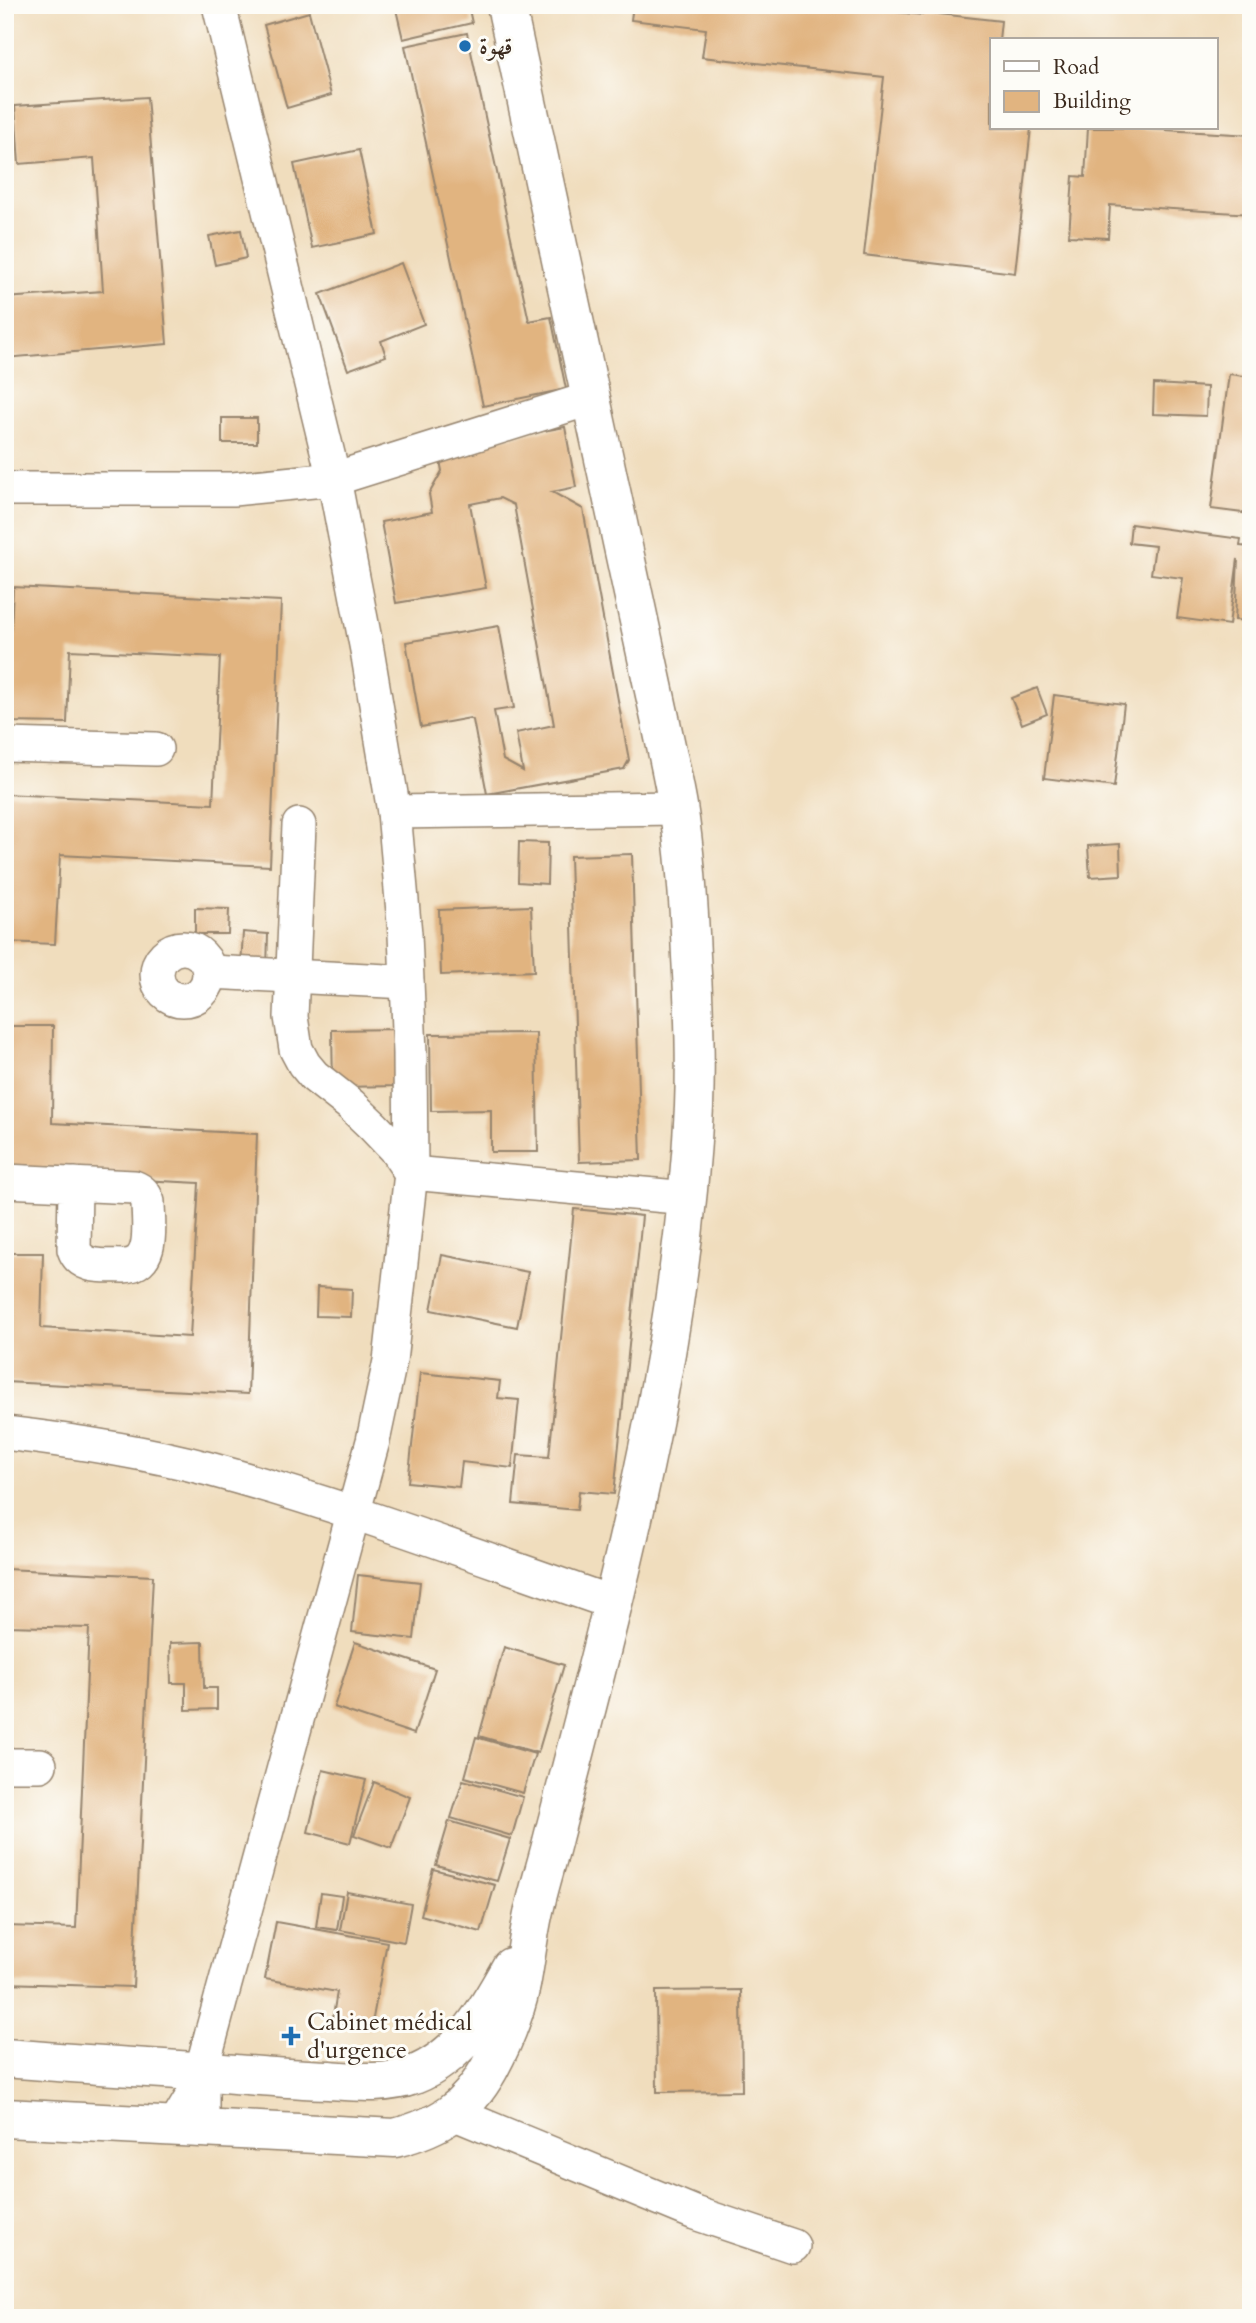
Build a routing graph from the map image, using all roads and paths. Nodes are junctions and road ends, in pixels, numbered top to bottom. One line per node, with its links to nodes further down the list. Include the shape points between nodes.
1 (219, 5): 4 (street)
2 (506, 5): 3 (street)
3 (592, 398): 4 (street); 8 (street)
4 (334, 479): 5 (street, via 233,489); 9 (street)
5 (5, 489)
6 (5, 745): 7 (street)
7 (156, 749)
8 (678, 808): 9 (street); 17 (street, via 694,1009)
9 (394, 812): 13 (street)
10 (299, 825): 12 (street)
11 (210, 972): 12 (street)
12 (293, 976): 13 (street); 14 (street, via 292,1034 304,1064 373,1126)
13 (407, 982): 14 (street)
14 (411, 1173): 17 (street); 19 (street, via 390,1361)
15 (5, 1181): 16 (street)
16 (75, 1184)
17 (688, 1198): 20 (street, via 664,1362)
18 (5, 1433): 19 (street, via 183,1463)
19 (352, 1514): 20 (street); 25 (street)
20 (613, 1602): 23 (street)
21 (5, 1765): 22 (street)
22 (40, 1765)
23 (531, 1924): 25 (street, via 494,1998 471,2031 455,2050 412,2076 363,2082); 26 (street, via 521,1987 502,2042 475,2091)
24 (5, 2058): 25 (street)
25 (201, 2072)
26 (453, 2113): 27 (street, via 426,2129 395,2138); 28 (street, via 695,2213)
27 (5, 2118)
28 (793, 2246)

